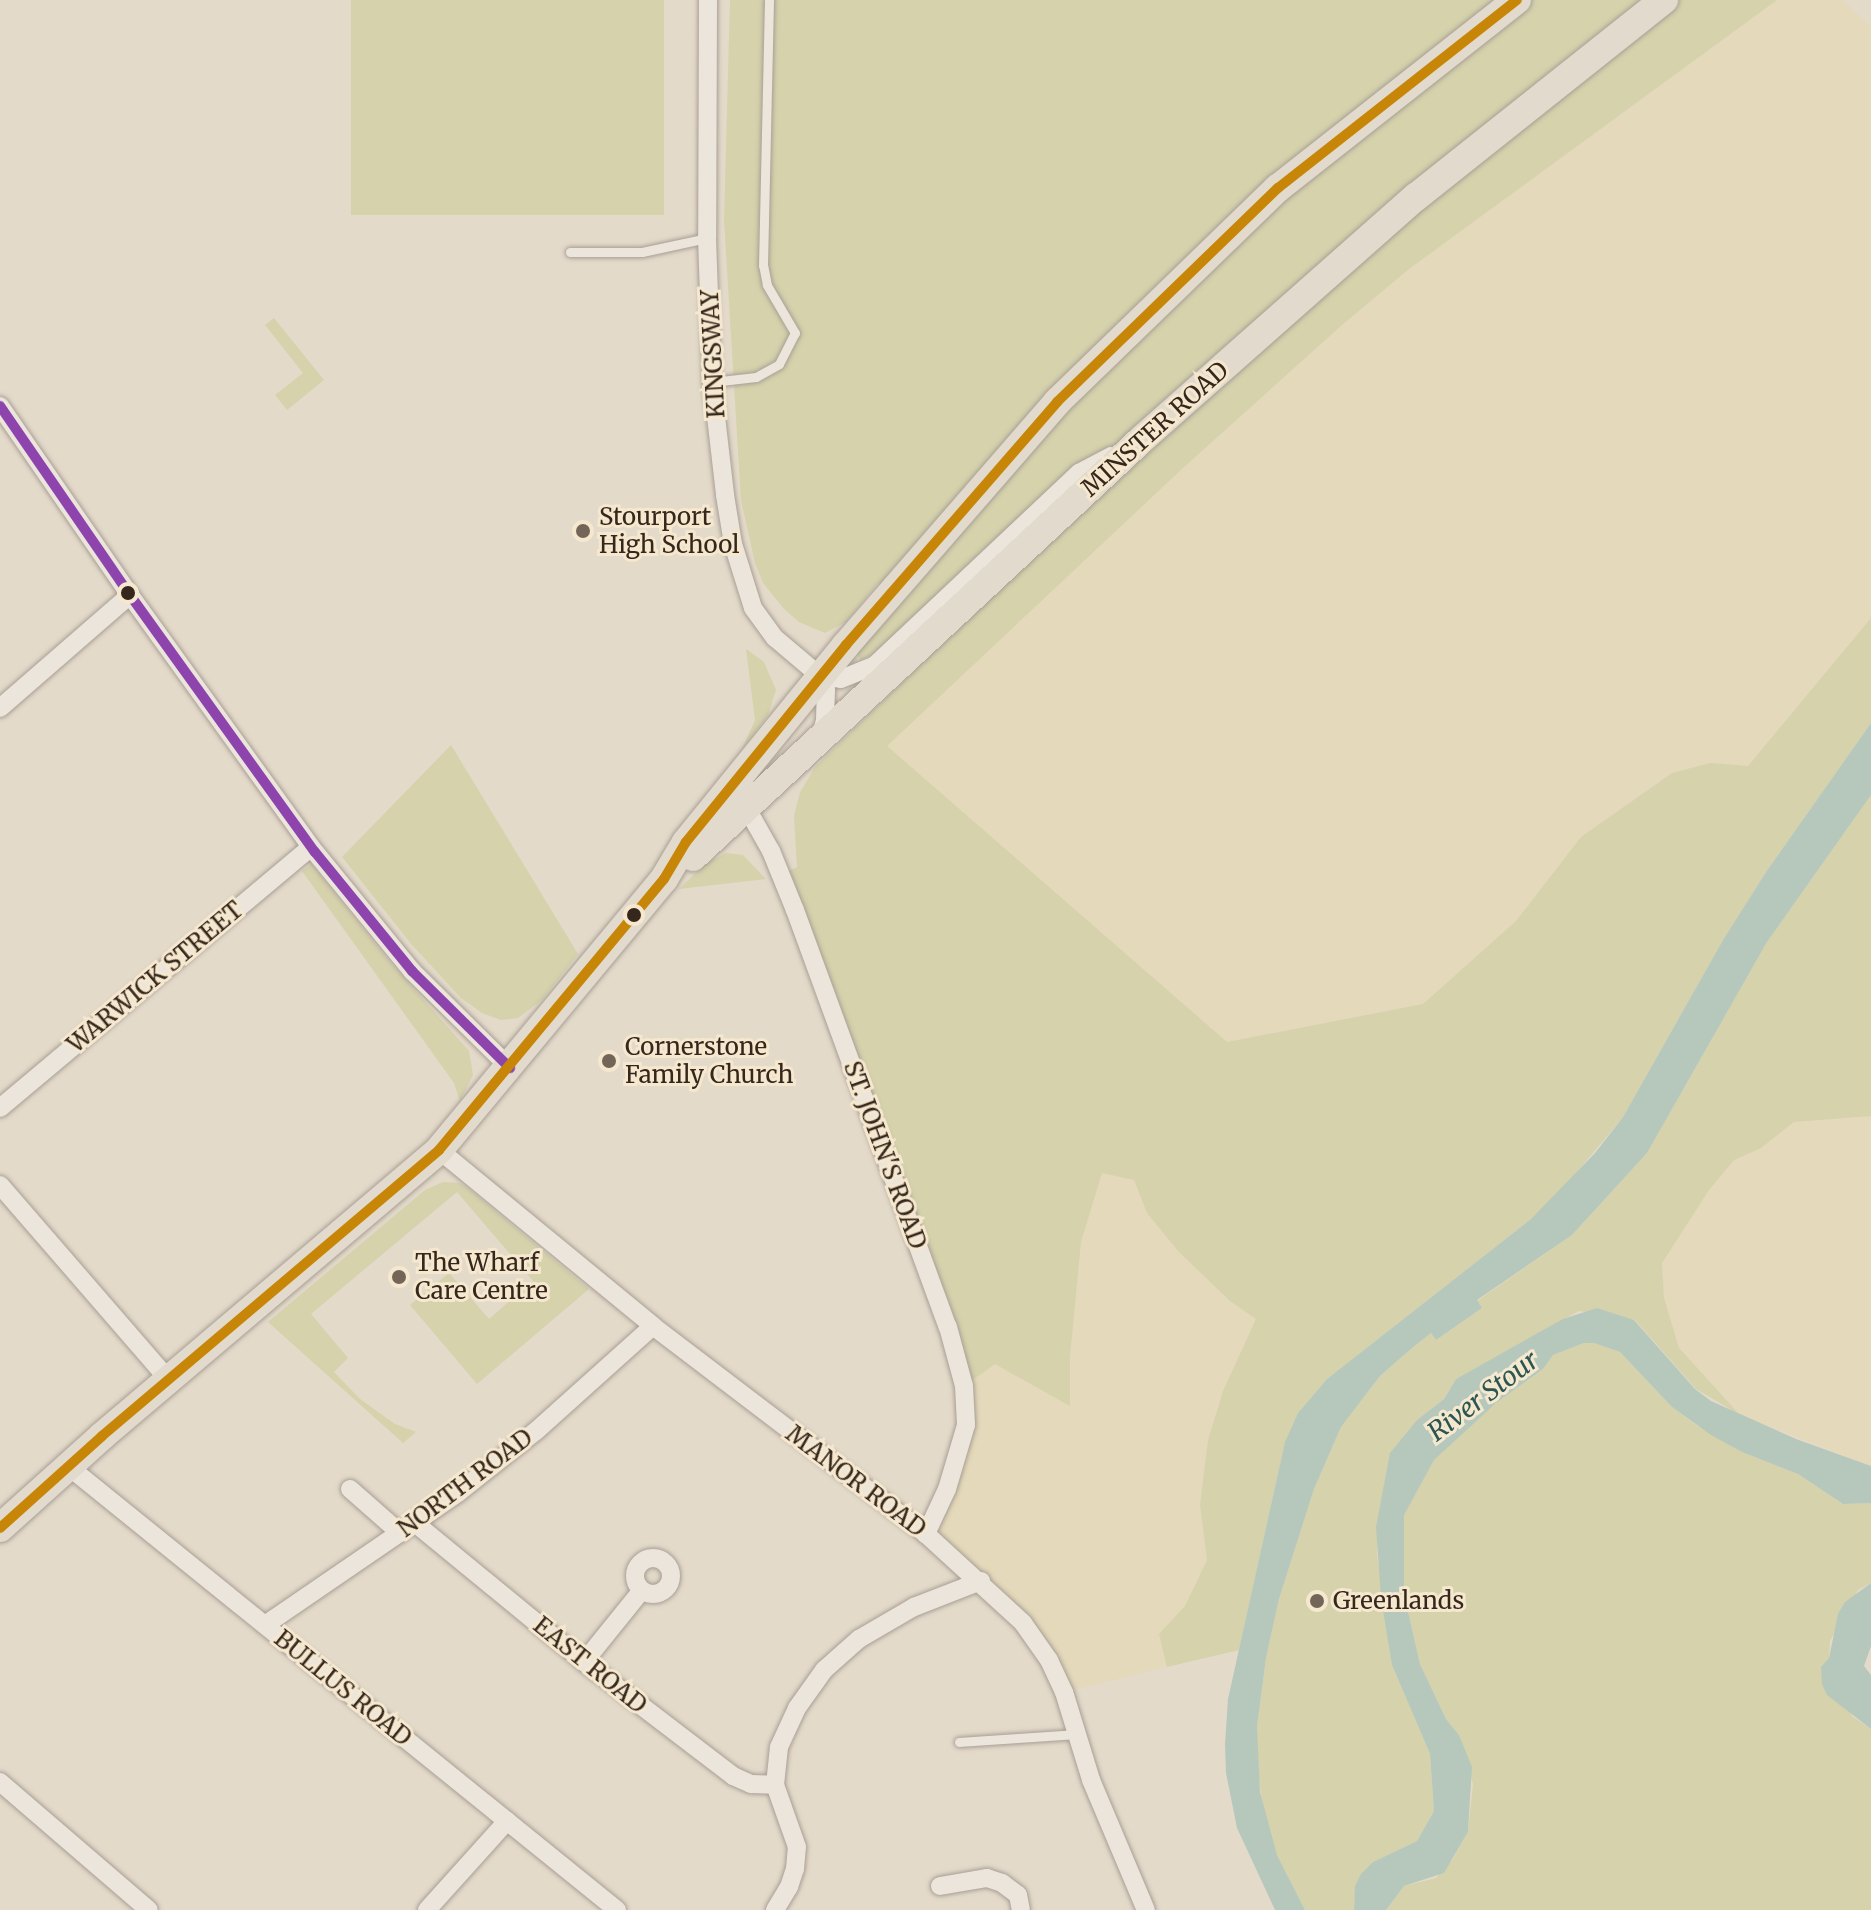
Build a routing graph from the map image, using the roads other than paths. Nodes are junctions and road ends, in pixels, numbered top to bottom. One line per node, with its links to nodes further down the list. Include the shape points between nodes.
1 (708, 0): 5 (street, KINGSWAY)
2 (769, 0): 7 (lane, via 763,265 767,285 795,333 779,364 756,377)
3 (1517, 0): 11 (main road, MINSTER ROAD, via 1278,188 1057,402)
4 (1664, 0): 9 (main road, MINSTER ROAD, via 1416,197)
5 (707, 238): 6 (lane, via 642,252); 7 (street, KINGSWAY)
6 (570, 252)
7 (712, 382): 11 (street, KINGSWAY, via 725,495 746,590 775,638)
8 (0, 406): 10 (street)
9 (1142, 439): 11 (street, via 1079,473 875,665 841,679); 13 (main road, MINSTER ROAD)
10 (130, 595): 12 (street); 15 (street)
11 (820, 676): 13 (street, via 827,706); 14 (main road, MINSTER ROAD)
12 (0, 708)
13 (820, 737): 14 (main road, MINSTER ROAD)
14 (741, 796): 16 (main road, MINSTER ROAD, via 686,842 664,879); 26 (street, ST. JOHN'S ROAD, via 800,922 948,1327 964,1386 966,1425 947,1489)
15 (311, 847): 16 (street, via 412,971); 17 (street, WARWICK STREET)
16 (510, 1068): 18 (main road, MINSTER ROAD)
17 (0, 1108)
18 (439, 1150): 20 (street, MANOR ROAD); 21 (main road, MINSTER ROAD)
19 (0, 1185): 21 (street)
20 (653, 1326): 25 (street, NORTH ROAD, via 536,1431); 26 (street, MANOR ROAD)
21 (168, 1379): 22 (main road, MINSTER ROAD)
22 (68, 1466): 24 (main road, MINSTER ROAD); 27 (main road, MINSTER ROAD); 30 (street, BULLUS ROAD)
23 (350, 1489): 25 (street, EAST ROAD)
24 (0, 1528)
25 (408, 1528): 30 (street, NORTH ROAD); 31 (street, EAST ROAD)
26 (926, 1534): 28 (street, MANOR ROAD)
27 (0, 1546)
28 (981, 1581): 32 (street, MANOR ROAD, via 1023,1623 1049,1660); 35 (street, via 914,1607 859,1639 824,1670 797,1708 779,1747)
29 (642, 1590): 31 (street)
30 (265, 1625): 36 (street, BULLUS ROAD)
31 (584, 1662): 35 (street, EAST ROAD, via 733,1776 751,1784)
32 (1077, 1734): 33 (lane); 43 (street, MANOR ROAD)
33 (959, 1742)
34 (0, 1782): 38 (street)
35 (775, 1785): 41 (street, via 797,1847 789,1887)
36 (507, 1821): 39 (street); 40 (street, BULLUS ROAD)
37 (940, 1886): 42 (street, via 987,1878 1018,1895)
38 (149, 1910)
39 (427, 1910)
40 (617, 1910)
41 (775, 1910)
42 (1021, 1910)
43 (1146, 1910)

